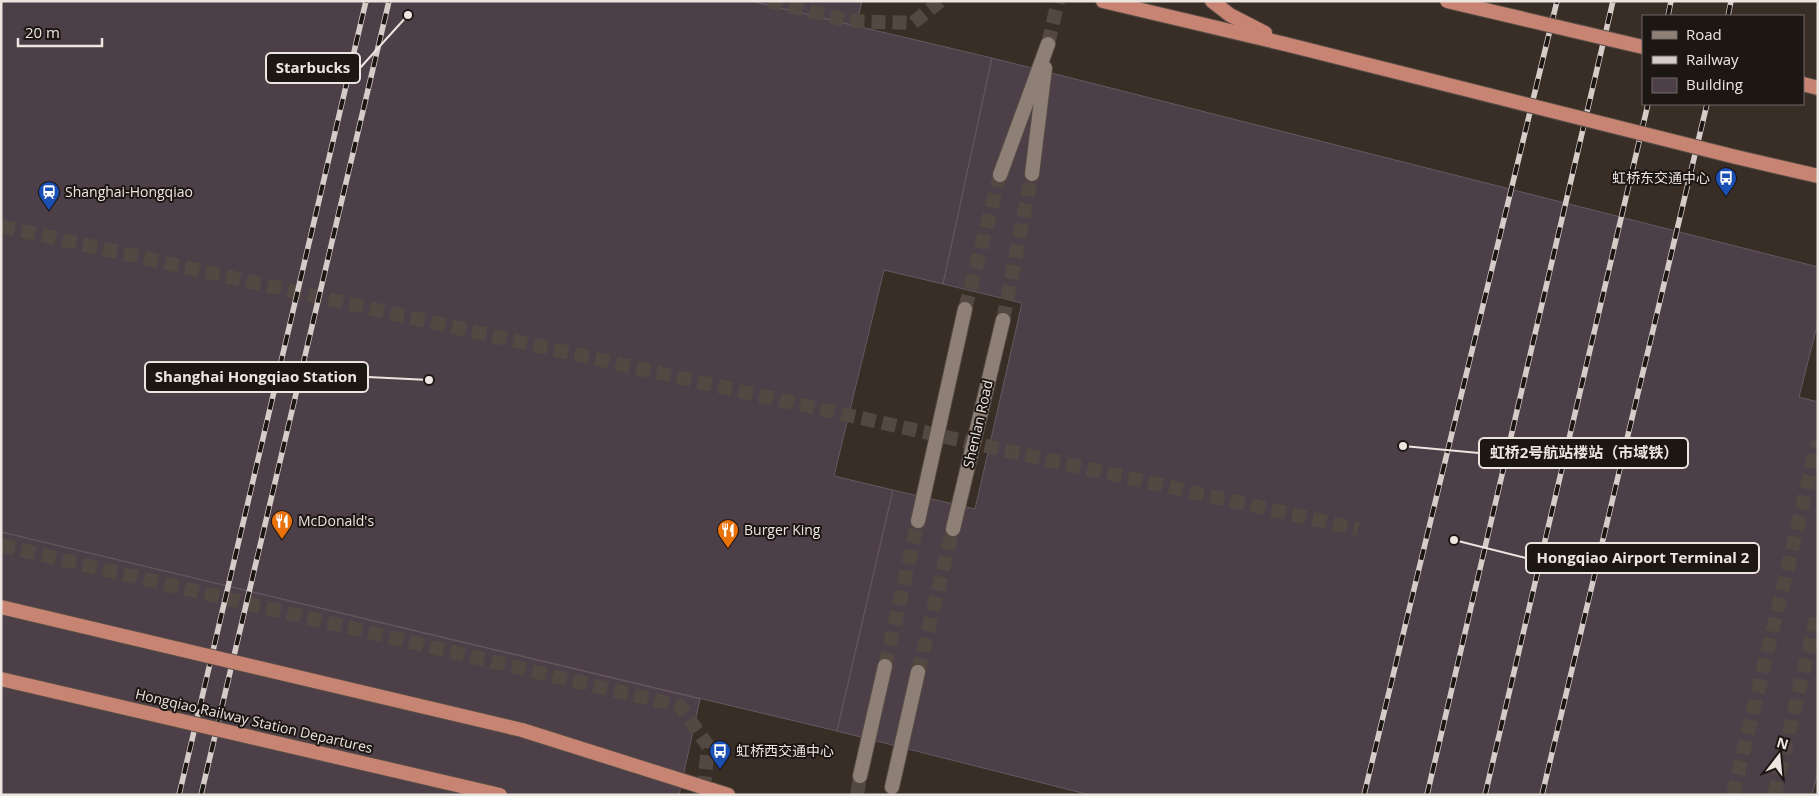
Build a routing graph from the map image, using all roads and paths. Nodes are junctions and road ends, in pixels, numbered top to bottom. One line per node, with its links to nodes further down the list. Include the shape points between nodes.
1 (1103, 1): 4 (highway)
2 (1212, 1): 4 (highway, via 1230,15)
3 (1447, 1): 5 (highway, bridge)
4 (1285, 44): 10 (highway, bridge)
5 (1642, 47)
6 (1804, 84): 7 (highway)
7 (1818, 88)
8 (1032, 174): 9 (street, via 1048,44)
9 (1000, 175)
10 (1818, 176)
11 (964, 309): 13 (street)
12 (1002, 320): 14 (street, Shenlan Road)
13 (918, 521)
14 (953, 529)
15 (1, 606): 22 (highway, bridge, via 522,730)
16 (885, 666): 19 (street)
17 (918, 672): 20 (street)
18 (1, 679): 21 (highway, Hongqiao Railway Station Departures, bridge)
19 (860, 776)
20 (892, 787)
21 (500, 795)
22 (728, 795)

